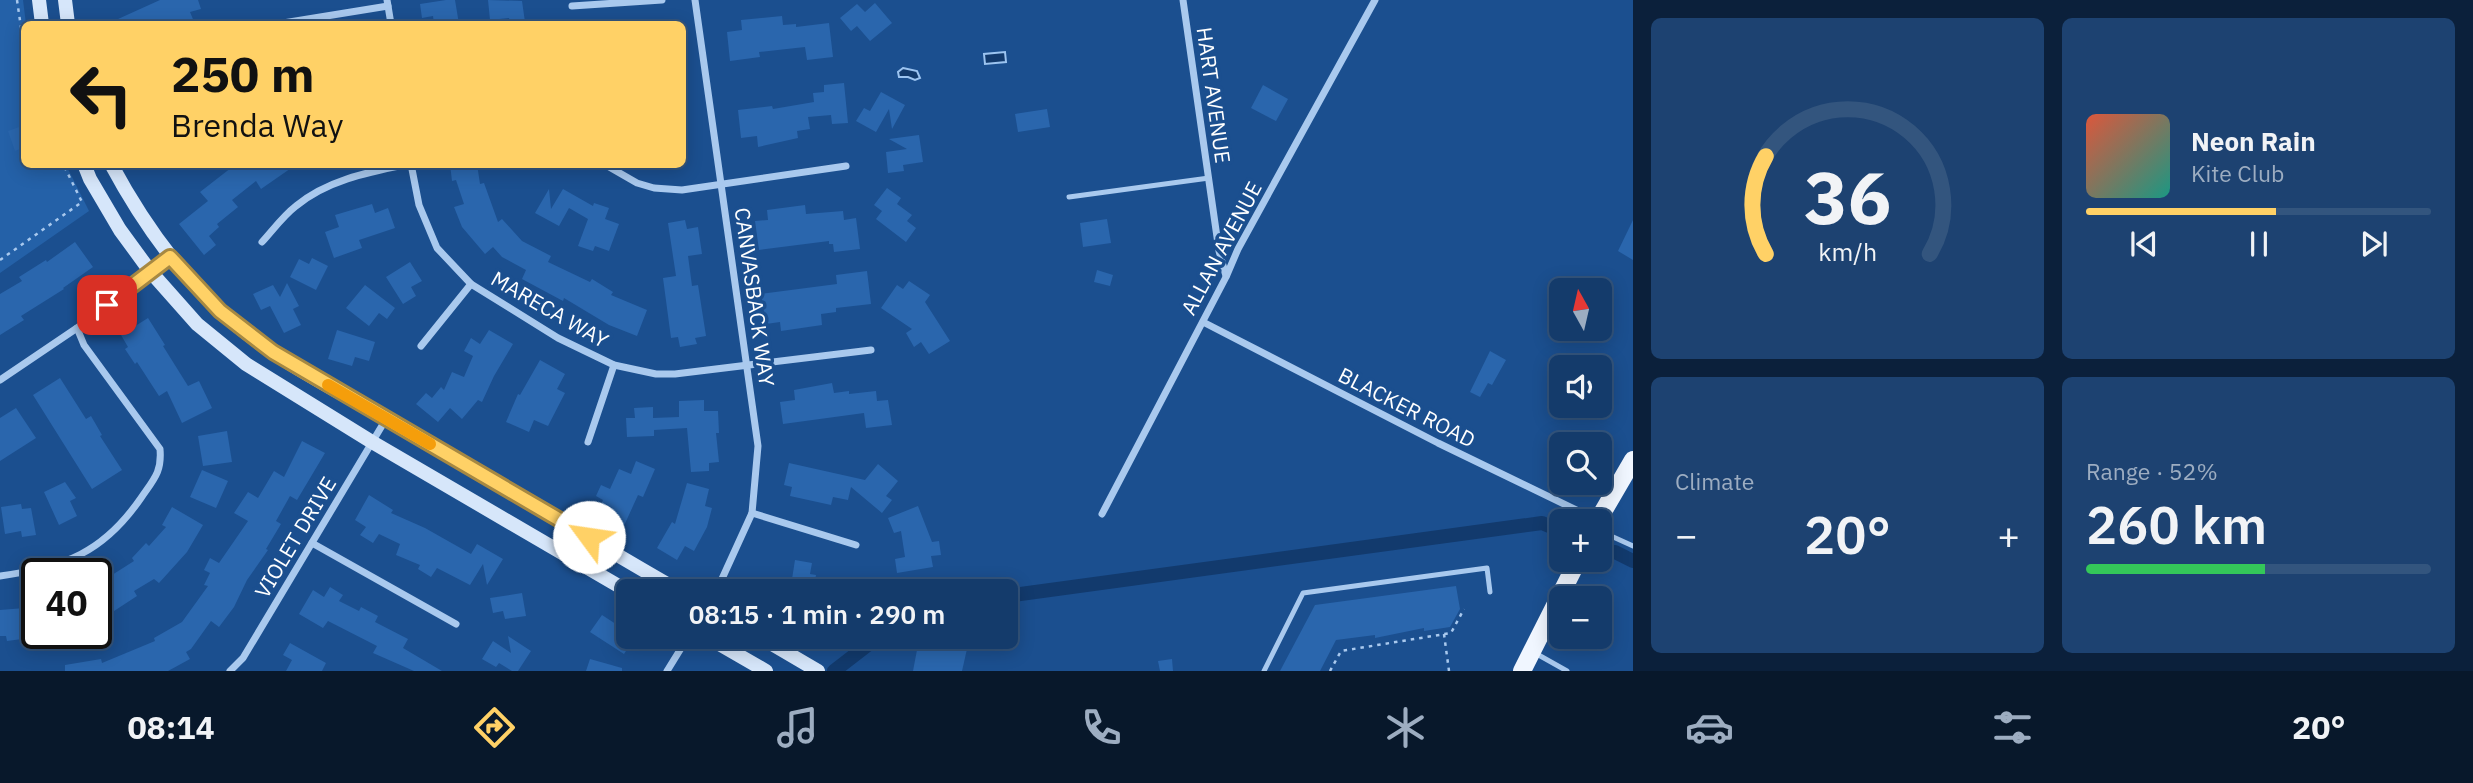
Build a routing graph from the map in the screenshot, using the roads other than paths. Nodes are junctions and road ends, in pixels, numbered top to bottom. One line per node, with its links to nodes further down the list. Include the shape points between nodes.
1 (39, 0): 9 (street)
2 (65, 0): 10 (street)
3 (662, 0): 8 (street)
4 (695, 0): 20 (street, CANVASBACK WAY)
5 (1183, 0): 19 (street, HART AVENUE)
6 (1375, 0): 25 (street, ALLAN AVENUE)
7 (388, 3): 11 (street); 12 (street)
8 (572, 6)
9 (42, 21)
10 (68, 21)
11 (292, 21)
12 (391, 21)
13 (845, 166): 20 (street)
14 (86, 168): 24 (street, via 120,230)
15 (113, 168): 23 (street)
16 (390, 168): 22 (street, via 323,188 296,206)
17 (410, 168): 26 (street, MARECA WAY, via 437,248)
18 (611, 168): 20 (street, via 654,188 682,190)
19 (1209, 178): 21 (lane); 25 (street, HART AVENUE)
20 (721, 183): 32 (street, CANVASBACK WAY)
21 (1069, 197)
22 (262, 242)
23 (170, 257): 24 (street); 34 (street, via 220,311 264,345)
24 (150, 271): 28 (street); 35 (street, via 197,324 246,364)
25 (1226, 277): 27 (street, ALLAN AVENUE)
26 (471, 284): 29 (street); 31 (street, MARECA WAY, via 558,338)
27 (1203, 322): 38 (street, BLACKER ROAD); 41 (street, ALLAN AVENUE)
28 (77, 328): 33 (street); 47 (street, via 84,345 160,449 161,465 125,522 90,550 55,565)
29 (421, 346)
30 (871, 351): 32 (street, MARECA WAY)
31 (614, 365): 32 (street, MARECA WAY, via 656,374); 36 (street)
32 (747, 365): 40 (street, CANVASBACK WAY, via 758,446)
33 (0, 380)
34 (386, 419): 35 (street, VIOLET DRIVE); 48 (street)
35 (372, 442): 43 (street, VIOLET DRIVE); 50 (street)
36 (588, 442)
37 (1633, 460): 39 (main road)
38 (1573, 509)
39 (1605, 509)
40 (752, 513): 44 (street); 49 (street, CANVASBACK WAY)
41 (1101, 514)
42 (1612, 536): 45 (lane)
43 (312, 542): 52 (street); 58 (street, VIOLET DRIVE, via 243,658)
44 (856, 545)
45 (1633, 546)
46 (1572, 572): 56 (main road)
47 (0, 576)
48 (659, 579)
49 (722, 579)
50 (616, 584)
51 (1490, 592): 61 (lane, via 1487,568 1303,593)
52 (456, 624)
53 (681, 649): 59 (street)
54 (728, 649): 60 (street)
55 (781, 649): 57 (street)
56 (1532, 652): 62 (main road); 63 (lane)
57 (813, 668)
58 (230, 671)
59 (667, 671)
60 (766, 671)
61 (1264, 671)
62 (1522, 671)
63 (1567, 671)

